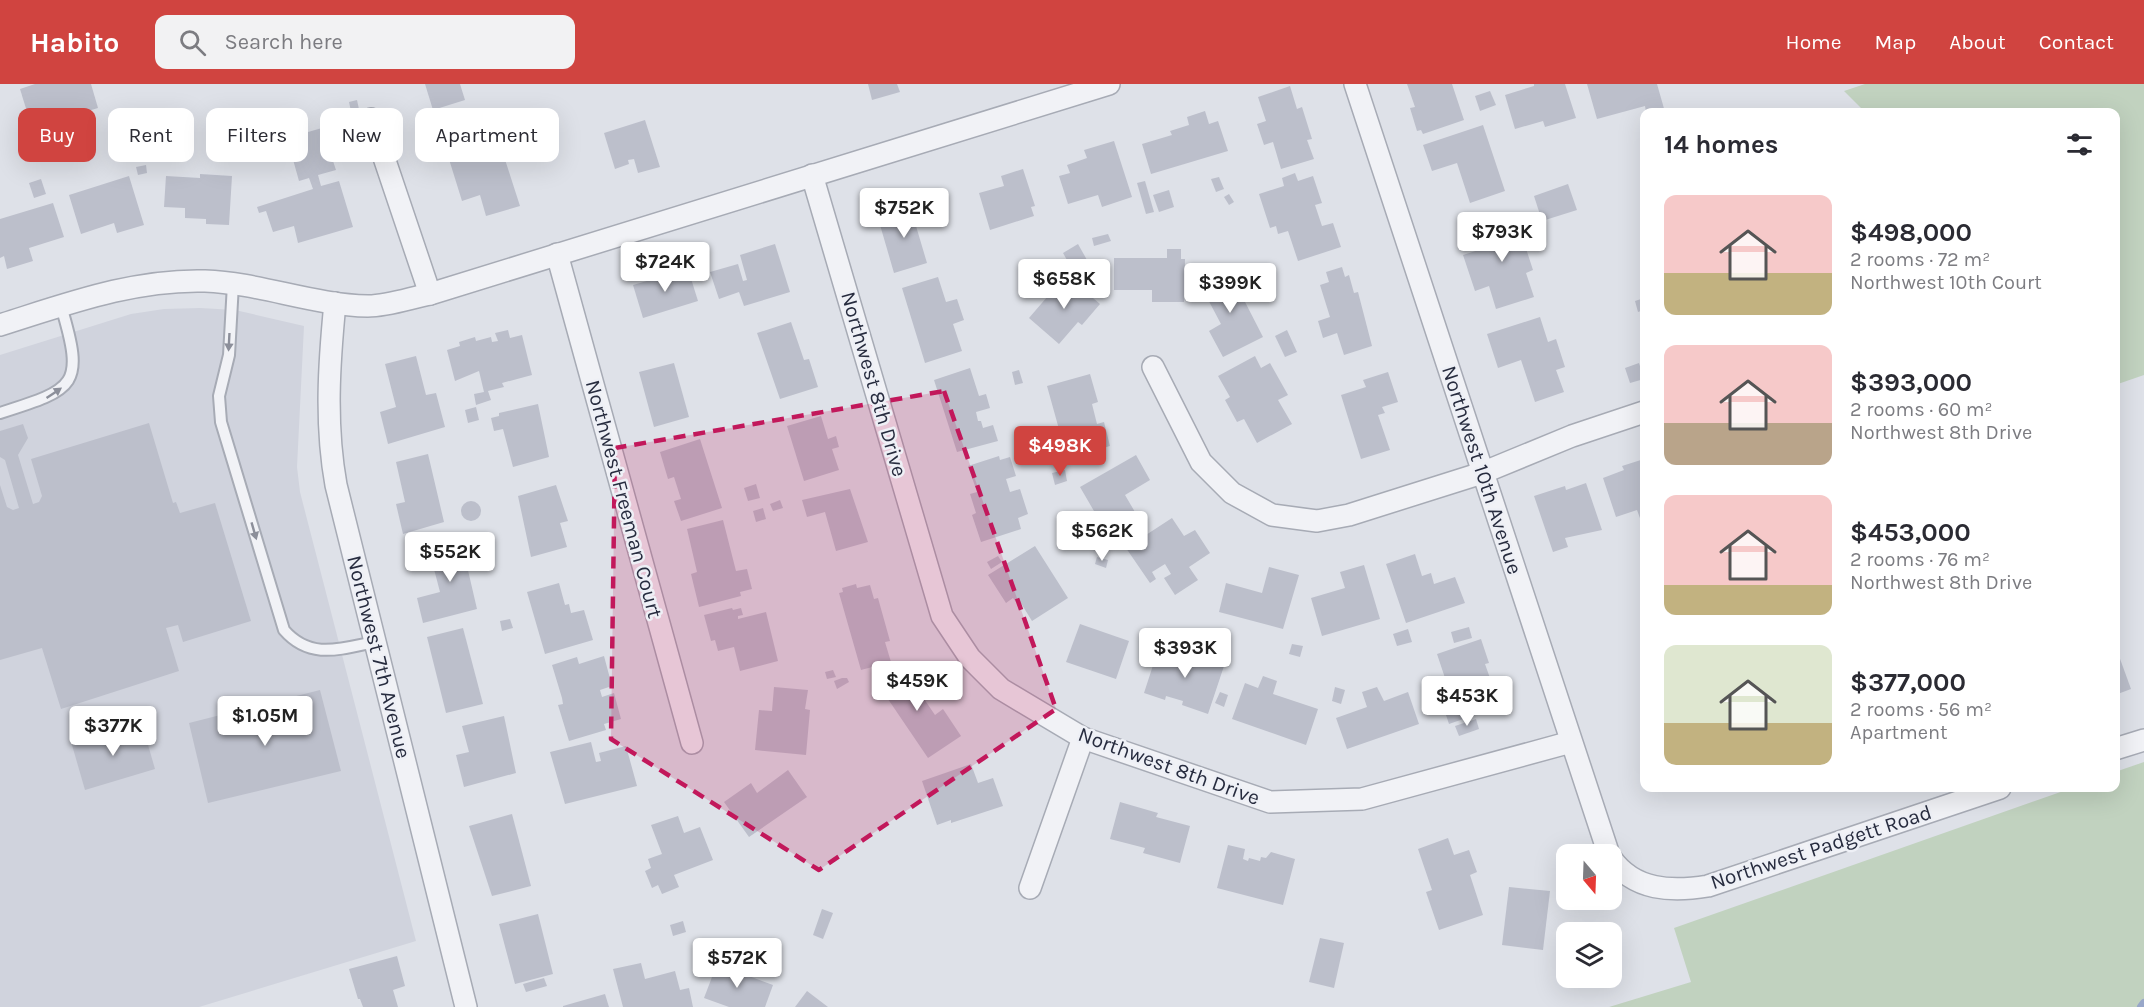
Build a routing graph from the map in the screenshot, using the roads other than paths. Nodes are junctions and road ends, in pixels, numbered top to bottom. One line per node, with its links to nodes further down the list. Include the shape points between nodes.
1 (1109, 84): 4 (street)
2 (1355, 84): 14 (street, Northwest 10th Avenue)
3 (386, 162): 7 (street)
4 (812, 175): 5 (street); 16 (street, Northwest 8th Drive, via 942,616 970,658 1001,689)
5 (557, 254): 7 (street); 19 (street, Northwest Freeman Court)
6 (232, 284): 8 (street); 9 (street, via 162,281); 15 (lane, one-way to 15, via 229,355 219,396 221,422 284,630 292,639 315,650)
7 (430, 294): 8 (street, via 369,306)
8 (335, 303): 15 (street, Northwest 7th Avenue, via 328,404 331,458)
9 (61, 306): 10 (street); 12 (lane, one-way to 9, via 50,397 65,385 74,367 72,342)
10 (0, 325)
11 (1153, 367): 14 (street, via 1201,462 1232,493 1272,515 1317,521 1349,515)
12 (0, 413)
13 (1640, 413): 14 (street)
14 (1482, 473): 18 (street, Northwest 10th Avenue)
15 (375, 642): 26 (street, Northwest 7th Avenue)
16 (1083, 738): 18 (street, Northwest 8th Drive, via 1270,802 1362,799); 25 (street)
17 (2144, 740): 20 (street)
18 (1571, 742): 22 (street, Northwest 10th Avenue)
19 (692, 743)
20 (2120, 747)
21 (1988, 792): 24 (street, Northwest Padgett Road, via 1708,886 1669,890)
22 (1606, 844)
23 (1622, 870): 24 (street, Northwest 10th Avenue)
24 (1640, 883)
25 (1030, 888)
26 (466, 1007)

